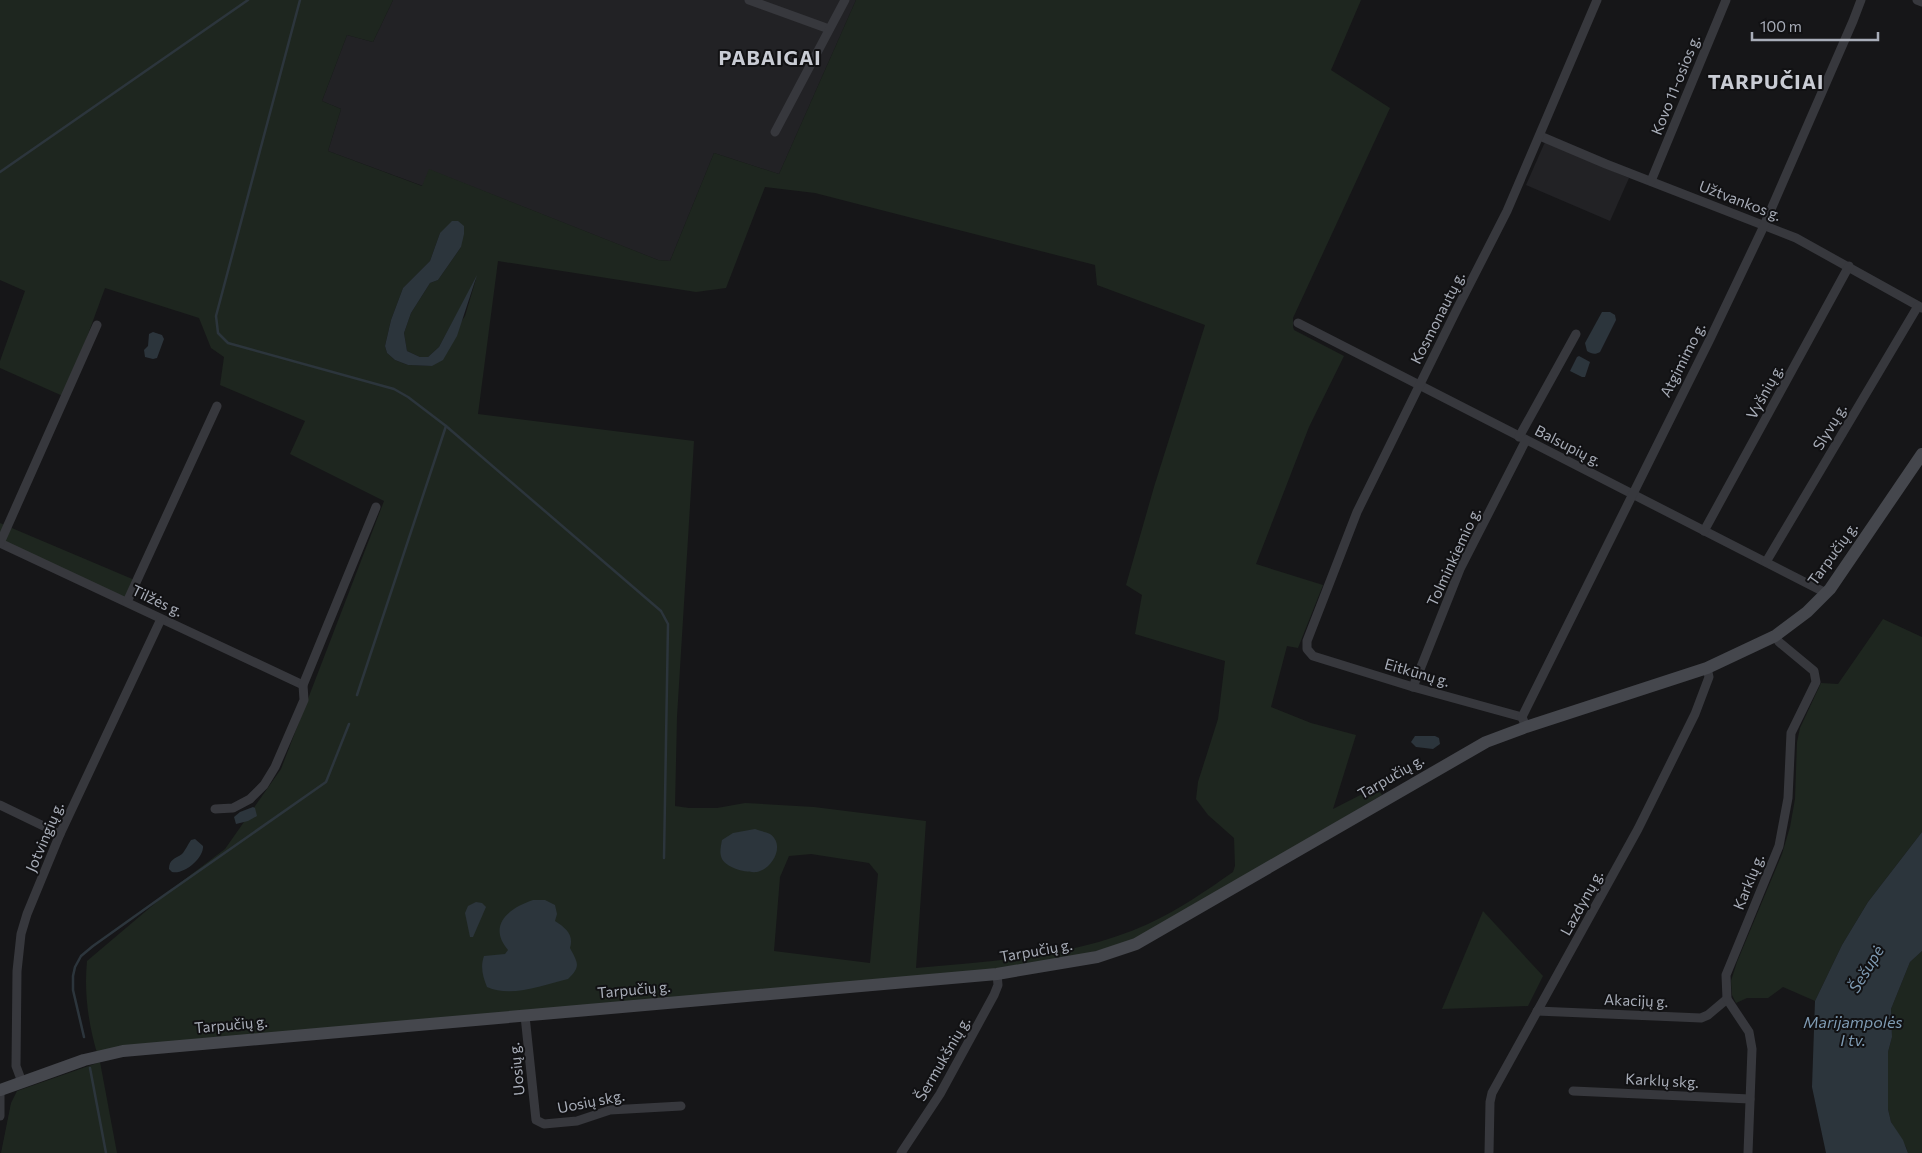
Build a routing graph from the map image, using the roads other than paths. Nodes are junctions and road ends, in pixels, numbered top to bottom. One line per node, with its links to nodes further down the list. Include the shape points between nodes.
1 (749, 0): 8 (street)
2 (844, 0): 8 (street)
3 (1597, 0): 10 (street, Kosmonautų g.)
4 (1726, 0): 11 (street, Kovo 11-osios g.)
5 (1860, 0): 12 (street, Atgimimo g.)
6 (1917, 0): 7 (street)
7 (1922, 2)
8 (829, 29): 9 (street)
9 (775, 132)
10 (1540, 136): 11 (street, Užtvankos g.); 18 (street, Kosmonautų g., via 1507,211)
11 (1651, 181): 12 (street, Užtvankos g.)
12 (1764, 225): 13 (street, Užtvankos g.); 22 (street, Atgimimo g.)
13 (1849, 266): 14 (street, Užtvankos g.); 24 (street, Vyšnių g.)
14 (1920, 307): 26 (street, Slyvų g.)
15 (1298, 324): 18 (street, Balsupių g.)
16 (97, 325): 25 (street)
17 (1576, 334): 20 (street, Tolminkiemio g.)
18 (1419, 386): 20 (street, Balsupių g.); 31 (street, Kosmonautų g., via 1358,512 1310,632)
19 (217, 406): 28 (street)
20 (1522, 439): 22 (street, Balsupių g.); 34 (street, Tolminkiemio g., via 1460,569)
21 (1922, 454): 27 (main road, Tarpučių g.)
22 (1632, 494): 24 (street, Balsupių g.); 35 (street, Atgimimo g.)
23 (376, 507): 33 (street)
24 (1704, 531): 26 (street, Balsupių g.)
25 (0, 543): 28 (street, Tilžės g.)
26 (1766, 562): 27 (street, Balsupių g.)
27 (1826, 593): 30 (main road, Tarpučių g.)
28 (127, 602): 29 (street, Tilžės g.)
29 (161, 619): 33 (street, Tilžės g.); 38 (street, Jotvingių g.)
30 (1775, 636): 32 (main road, Tarpučių g.); 40 (street, Karklų g., via 1814,671 1816,682 1791,733 1784,828 1726,975)
31 (1307, 649): 34 (street, Eitkūnų g., via 1312,656)
32 (1707, 668): 35 (main road, Tarpučių g.); 41 (street, Lazdynų g., via 1709,677 1695,714 1638,829)
33 (303, 685): 37 (street, via 304,700 264,786 233,808)
34 (1413, 687): 35 (street, Eitkūnų g.)
35 (1524, 722): 39 (main road, Tarpučių g., via 1136,944 1097,957)
36 (0, 805): 38 (street)
37 (215, 809)
38 (60, 834): 43 (street, Jotvingių g., via 21,934 17,971 16,1066)
39 (997, 974): 42 (main road, Tarpučių g.); 50 (street, Šermukšnių g., via 998,985 994,995 940,1094)
40 (1727, 999): 41 (street, Akacijų g., via 1701,1018); 46 (street, via 1749,1032 1752,1049)
41 (1538, 1011): 51 (street, Lazdynų g., via 1492,1093)
42 (525, 1016): 43 (main road, Tarpučių g., via 123,1051 84,1060); 49 (street, Uosių g.)
43 (22, 1082): 44 (main road, Tarpučių g.)
44 (0, 1091): 48 (street)
45 (1573, 1091): 46 (street, Karklų skg.)
46 (1750, 1099): 52 (street)
47 (681, 1106): 49 (street, Uosių skg., via 610,1110 578,1121 544,1124)
48 (0, 1116)
49 (536, 1120)
50 (901, 1153)
51 (1489, 1153)
52 (1748, 1153)

